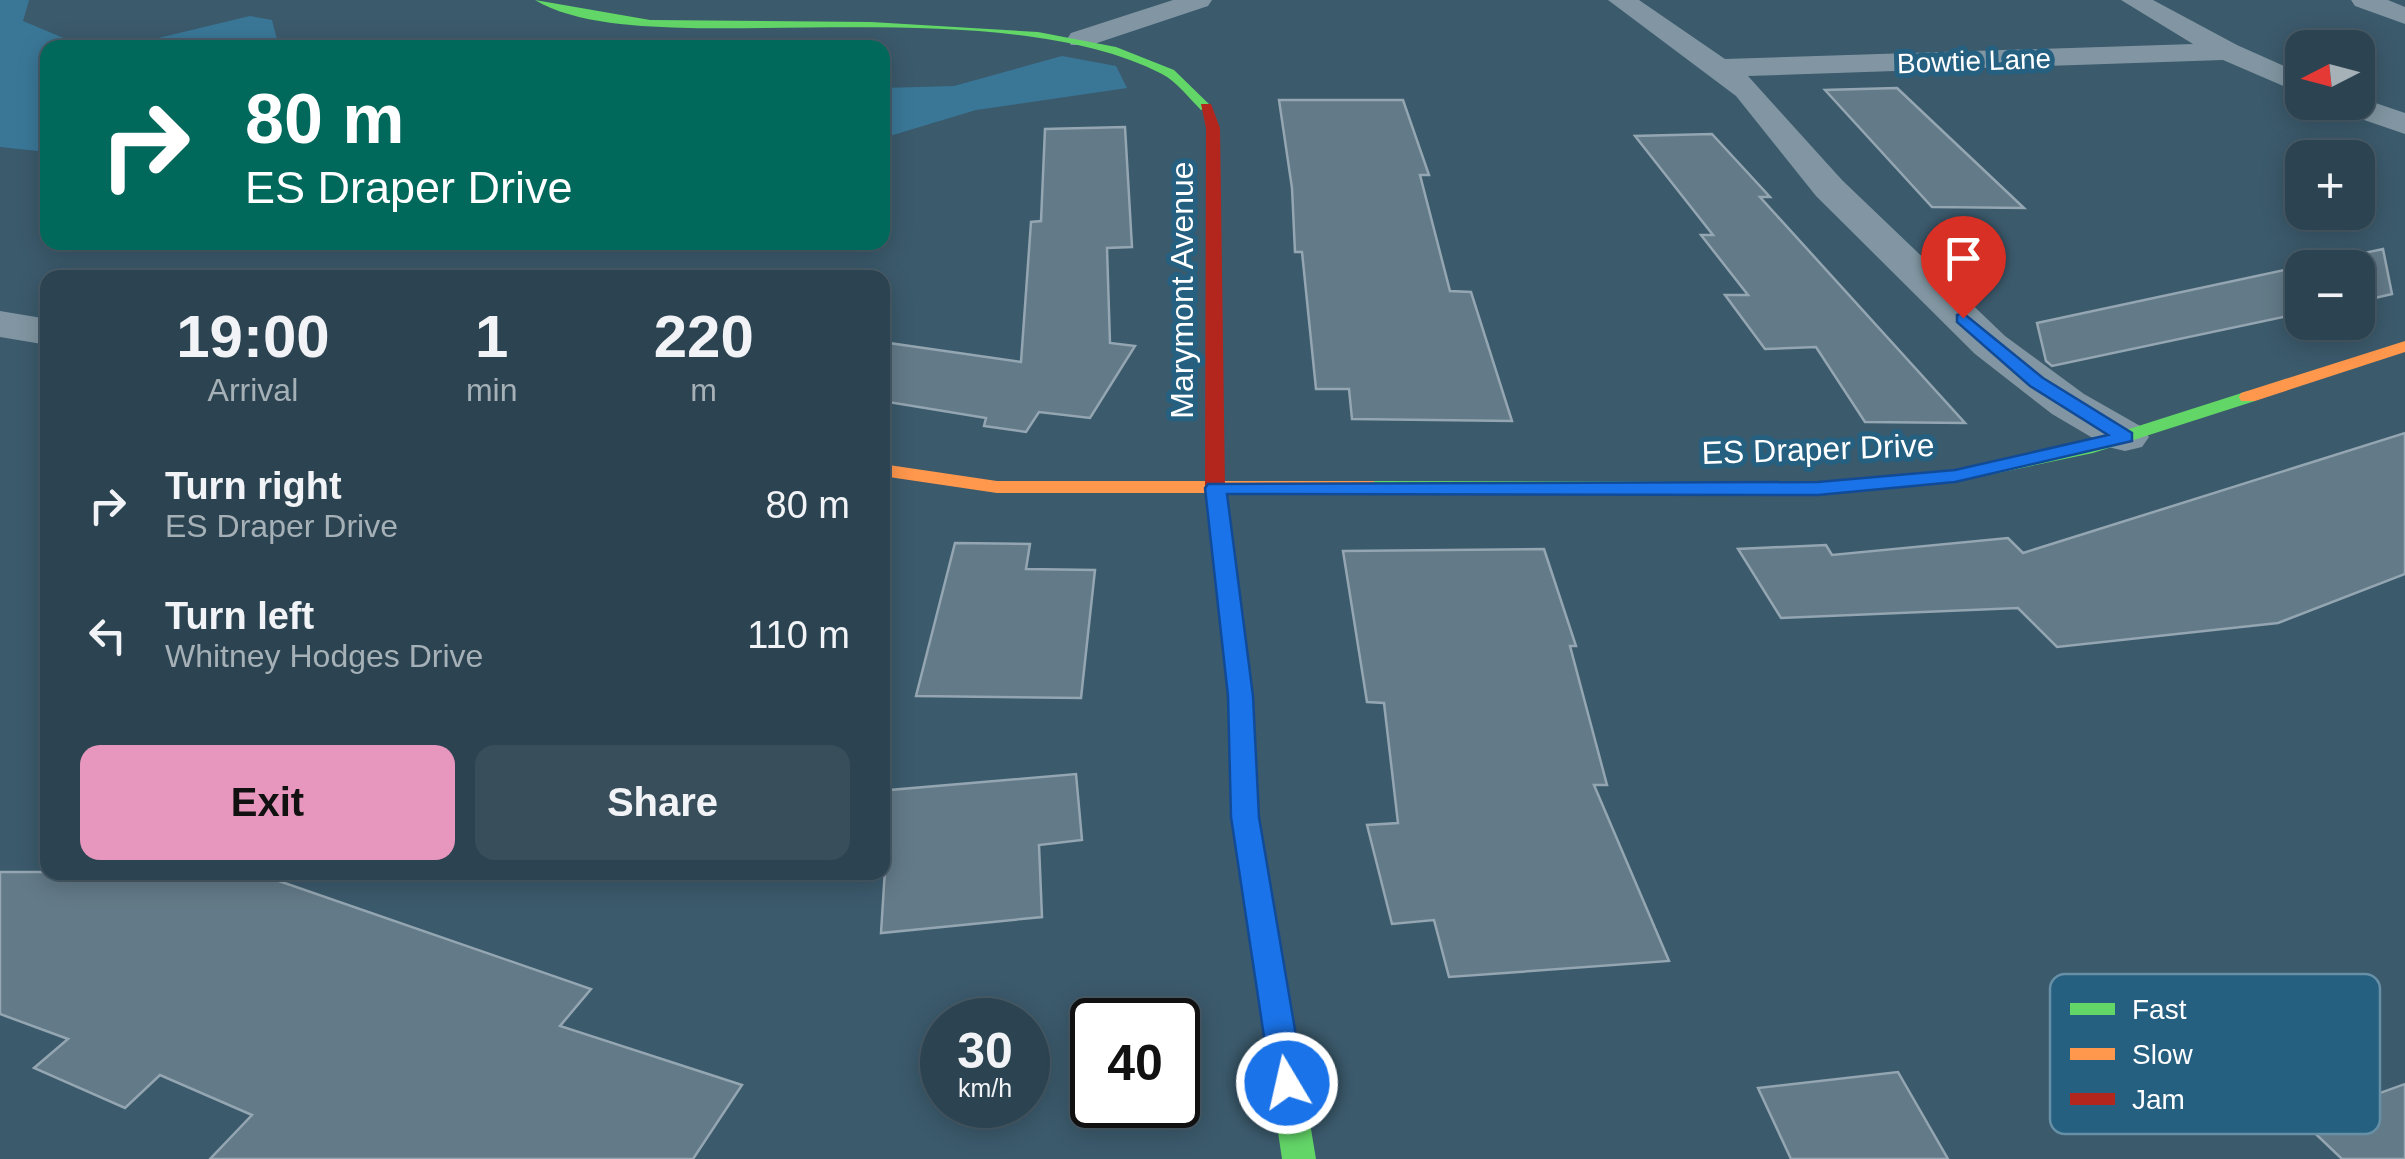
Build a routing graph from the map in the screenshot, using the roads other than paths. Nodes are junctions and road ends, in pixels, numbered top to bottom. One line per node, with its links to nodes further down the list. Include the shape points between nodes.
1 (540, 0): 7 (street, Marymont Avenue, via 642,22 954,24)
2 (1199, 0): 7 (street)
3 (1622, 0): 9 (street)
4 (2134, 0): 8 (street)
5 (2364, 0): 6 (street)
6 (2405, 16)
7 (1080, 39): 18 (street, Marymont Avenue, via 1176,76 1208,109)
8 (2227, 52): 9 (street, Bowtie Lane); 10 (street)
9 (1722, 68): 16 (street, via 1829,188 1990,344 2068,404)
10 (2285, 77)
11 (2375, 113): 12 (street)
12 (2405, 124)
13 (0, 324): 14 (street)
14 (40, 331)
15 (2405, 346): 16 (street, ES Draper Drive)
16 (2125, 437): 18 (street, ES Draper Drive, via 1955,476 1818,488)
17 (890, 471): 18 (street, ES Draper Drive, via 997,487)
18 (1216, 488): 19 (street, Marymont Avenue, via 1240,696 1245,817)
19 (1299, 1159)

